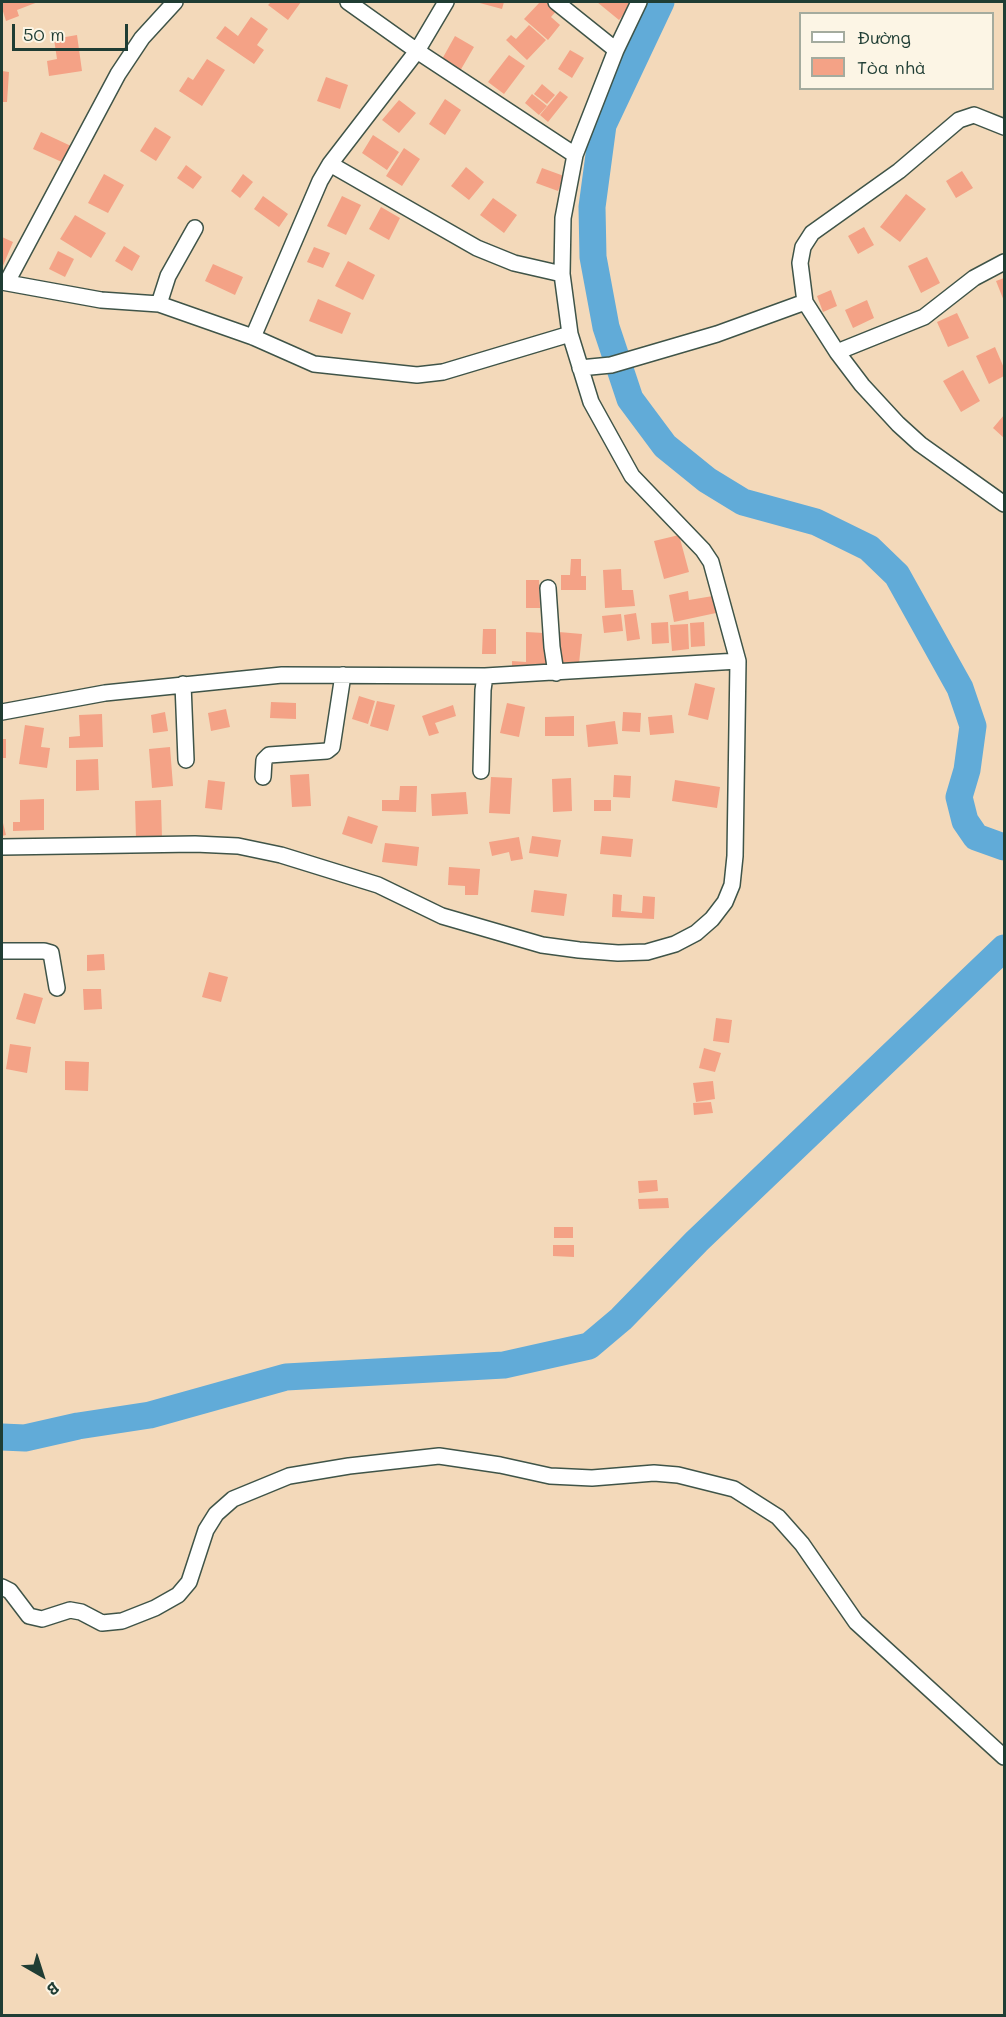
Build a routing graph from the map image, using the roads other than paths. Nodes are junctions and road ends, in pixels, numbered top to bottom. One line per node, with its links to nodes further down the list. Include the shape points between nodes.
1 (175, 2): 14 (street, via 141,38 118,74)
2 (348, 2): 6 (street)
3 (446, 2): 6 (street)
4 (556, 2): 7 (street)
5 (639, 2): 7 (street)
6 (417, 51): 9 (street); 10 (street)
7 (616, 51): 9 (street)
8 (1005, 127): 15 (street, via 979,116 963,118 884,182 812,233 802,247 800,263)
9 (575, 155): 13 (street, via 563,218)
10 (330, 164): 13 (street, via 477,248 514,263); 18 (street, via 313,194)
11 (195, 228): 16 (street, via 168,276)
12 (1005, 262): 19 (street, via 974,278 924,317)
13 (562, 274): 17 (street)
14 (4, 282): 16 (street, via 102,300)
15 (805, 302): 19 (street); 20 (street, via 717,334 611,365)
16 (159, 304): 18 (street)
17 (570, 334): 18 (street, via 443,372 417,375 314,364); 20 (street)
18 (253, 337)
19 (837, 352): 21 (street, via 874,399 920,444)
20 (580, 368): 23 (street, via 591,402 632,477 711,562)
21 (1005, 504)
22 (548, 588): 24 (street)
23 (738, 661): 24 (street); 32 (street, via 732,885 725,902 696,933 647,952 579,951 542,945 442,916 378,885 238,846)
24 (556, 673): 26 (street)
25 (343, 675): 26 (street); 27 (street, via 282,675); 31 (street, via 332,747 327,751 269,755 264,760)
26 (485, 676): 30 (street)
27 (183, 684): 28 (street, via 105,693); 29 (street)
28 (2, 712)
29 (186, 760)
30 (481, 771)
31 (262, 777)
32 (2, 847)
33 (2, 951): 34 (street, via 51,953)
34 (57, 988)
35 (2, 1587): 36 (street, via 30,1616 42,1619 70,1610 102,1623 122,1621 178,1595 189,1582 206,1530 233,1499 289,1476 349,1466 439,1456 550,1476 678,1475 734,1489 778,1517 802,1544 856,1622)
36 (1005, 1757)

